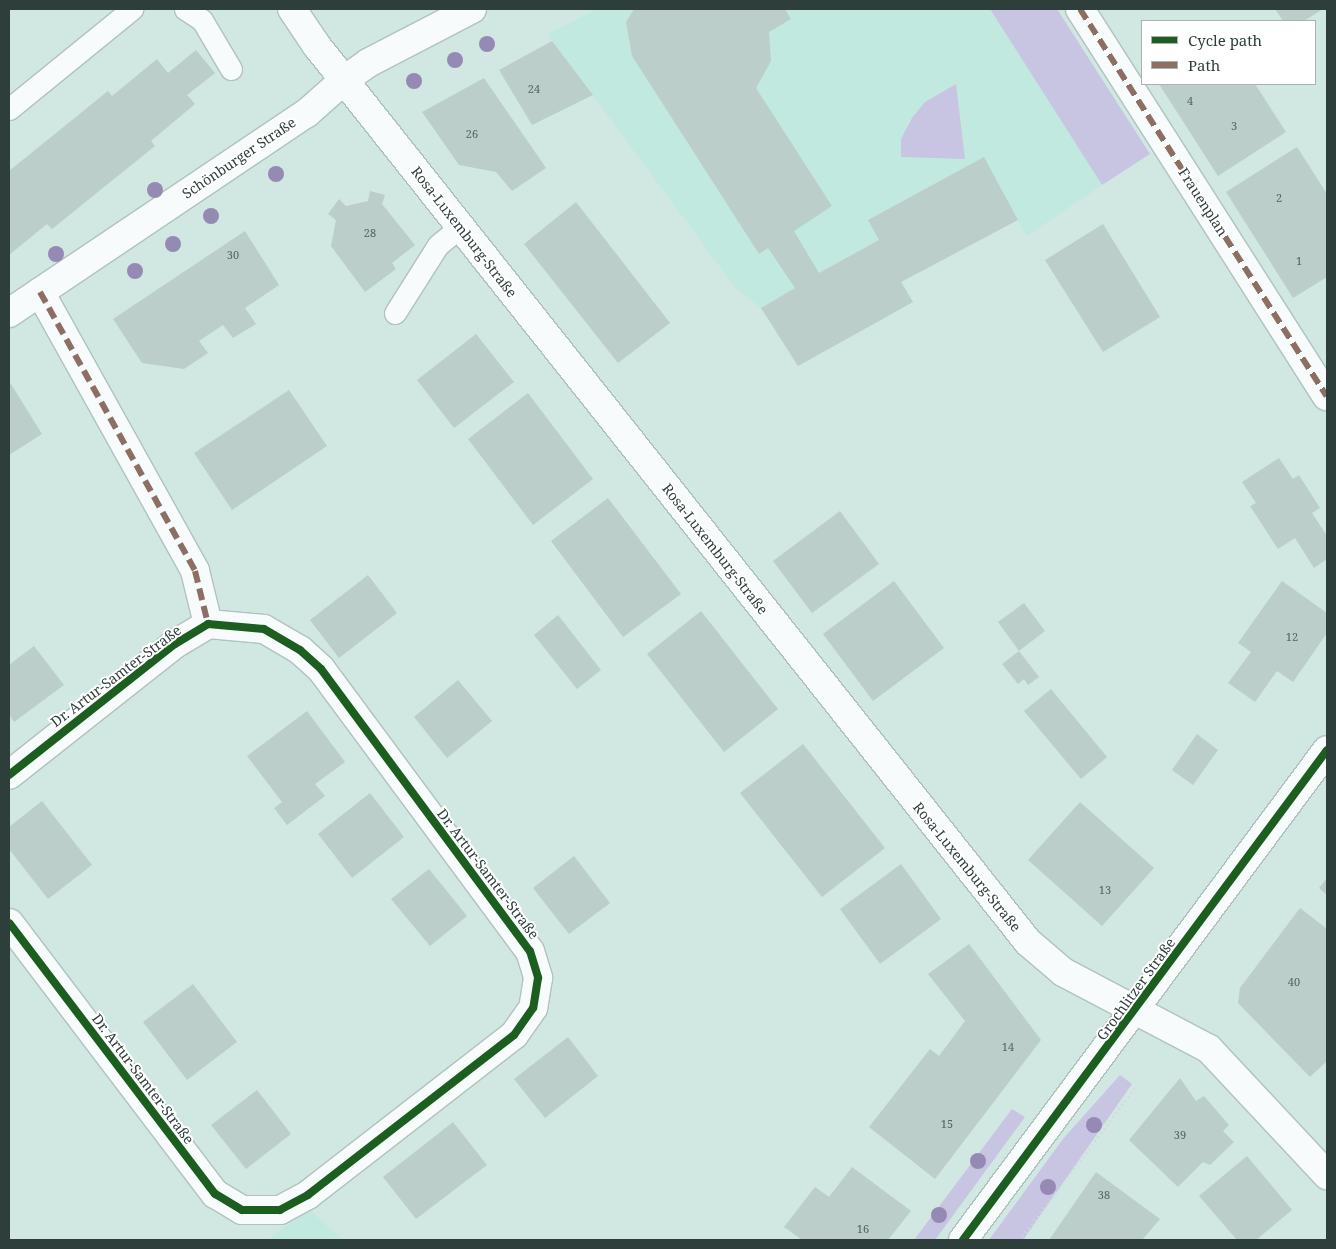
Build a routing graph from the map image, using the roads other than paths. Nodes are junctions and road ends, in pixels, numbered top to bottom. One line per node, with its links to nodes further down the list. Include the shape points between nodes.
1 (132, 9): 8 (lane)
2 (185, 9): 6 (lane, via 202,20)
3 (292, 9): 7 (street, Rosa-Luxemburg-Straße)
4 (472, 9): 7 (street, Schönburger Straße, via 368,63)
5 (1080, 9): 13 (street, Frauenplan)
6 (231, 70)
7 (344, 80): 9 (street, Rosa-Luxemburg-Straße); 10 (street, Schönburger Straße, via 307,113)
8 (9, 109)
9 (460, 227): 11 (lane, via 438,244); 18 (street, Rosa-Luxemburg-Straße, via 1028,942 1063,972)
10 (40, 292): 12 (street, Schönburger Straße); 14 (street, via 195,571)
11 (395, 312)
12 (9, 313)
13 (1327, 396)
14 (208, 624): 16 (street, Dr. Artur-Samter-Straße, via 175,644); 17 (street, Dr. Artur-Samter-Straße, via 264,629 300,650 321,669 530,951 538,978 532,1008 514,1035 308,1195 280,1210 242,1210 215,1194)
15 (1327, 750): 18 (street, Grochlitzer Straße)
16 (9, 775)
17 (9, 923)
18 (1136, 1012): 19 (street, Rosa-Luxemburg-Straße, via 1187,1035 1223,1062); 20 (street, Grochlitzer Straße)
19 (1327, 1175)
20 (963, 1240)

